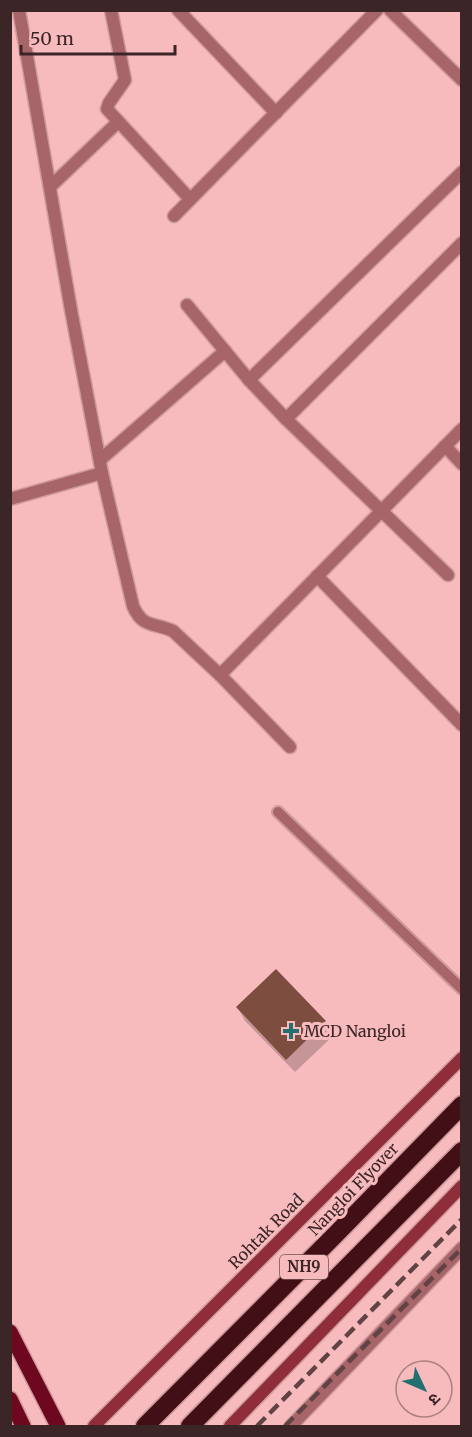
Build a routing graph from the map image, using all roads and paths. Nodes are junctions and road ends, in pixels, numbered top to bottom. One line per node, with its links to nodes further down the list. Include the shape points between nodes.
1 (19, 10): 10 (street)
2 (111, 10): 8 (street, via 125,80 107,109)
3 (178, 10): 7 (street)
4 (377, 10): 7 (street)
5 (390, 10): 6 (street)
6 (462, 80)
7 (276, 113): 11 (street)
8 (118, 122): 10 (street); 11 (street)
9 (462, 172): 16 (street)
10 (50, 187): 21 (street)
11 (190, 199): 12 (street)
12 (174, 216)
13 (462, 243): 17 (street)
14 (187, 305): 15 (street)
15 (225, 351): 16 (street); 21 (street)
16 (249, 380): 17 (street)
17 (286, 419): 23 (street)
18 (462, 429): 19 (street)
19 (445, 446): 20 (street); 23 (street)
20 (462, 464)
21 (101, 467): 22 (street); 26 (street, via 138,616 143,622 173,631)
22 (10, 499)
23 (381, 512): 24 (street); 25 (street)
24 (448, 575)
25 (317, 576): 26 (street); 27 (street)
26 (220, 675): 28 (street)
27 (462, 725)
28 (290, 747)
29 (278, 812): 30 (lane)
30 (462, 989)
31 (462, 1059): 40 (street, Rohtak Road)
32 (462, 1105): 41 (highway, Nangloi Flyover / NH9)
33 (462, 1151): 42 (highway, NH9)
34 (462, 1185): 43 (street)
35 (462, 1248): 44 (street)
36 (10, 1332): 39 (main road)
37 (10, 1399): 38 (main road)
38 (23, 1426)
39 (58, 1426)
40 (94, 1426)
41 (145, 1426)
42 (190, 1426)
43 (230, 1426)
44 (291, 1426)

